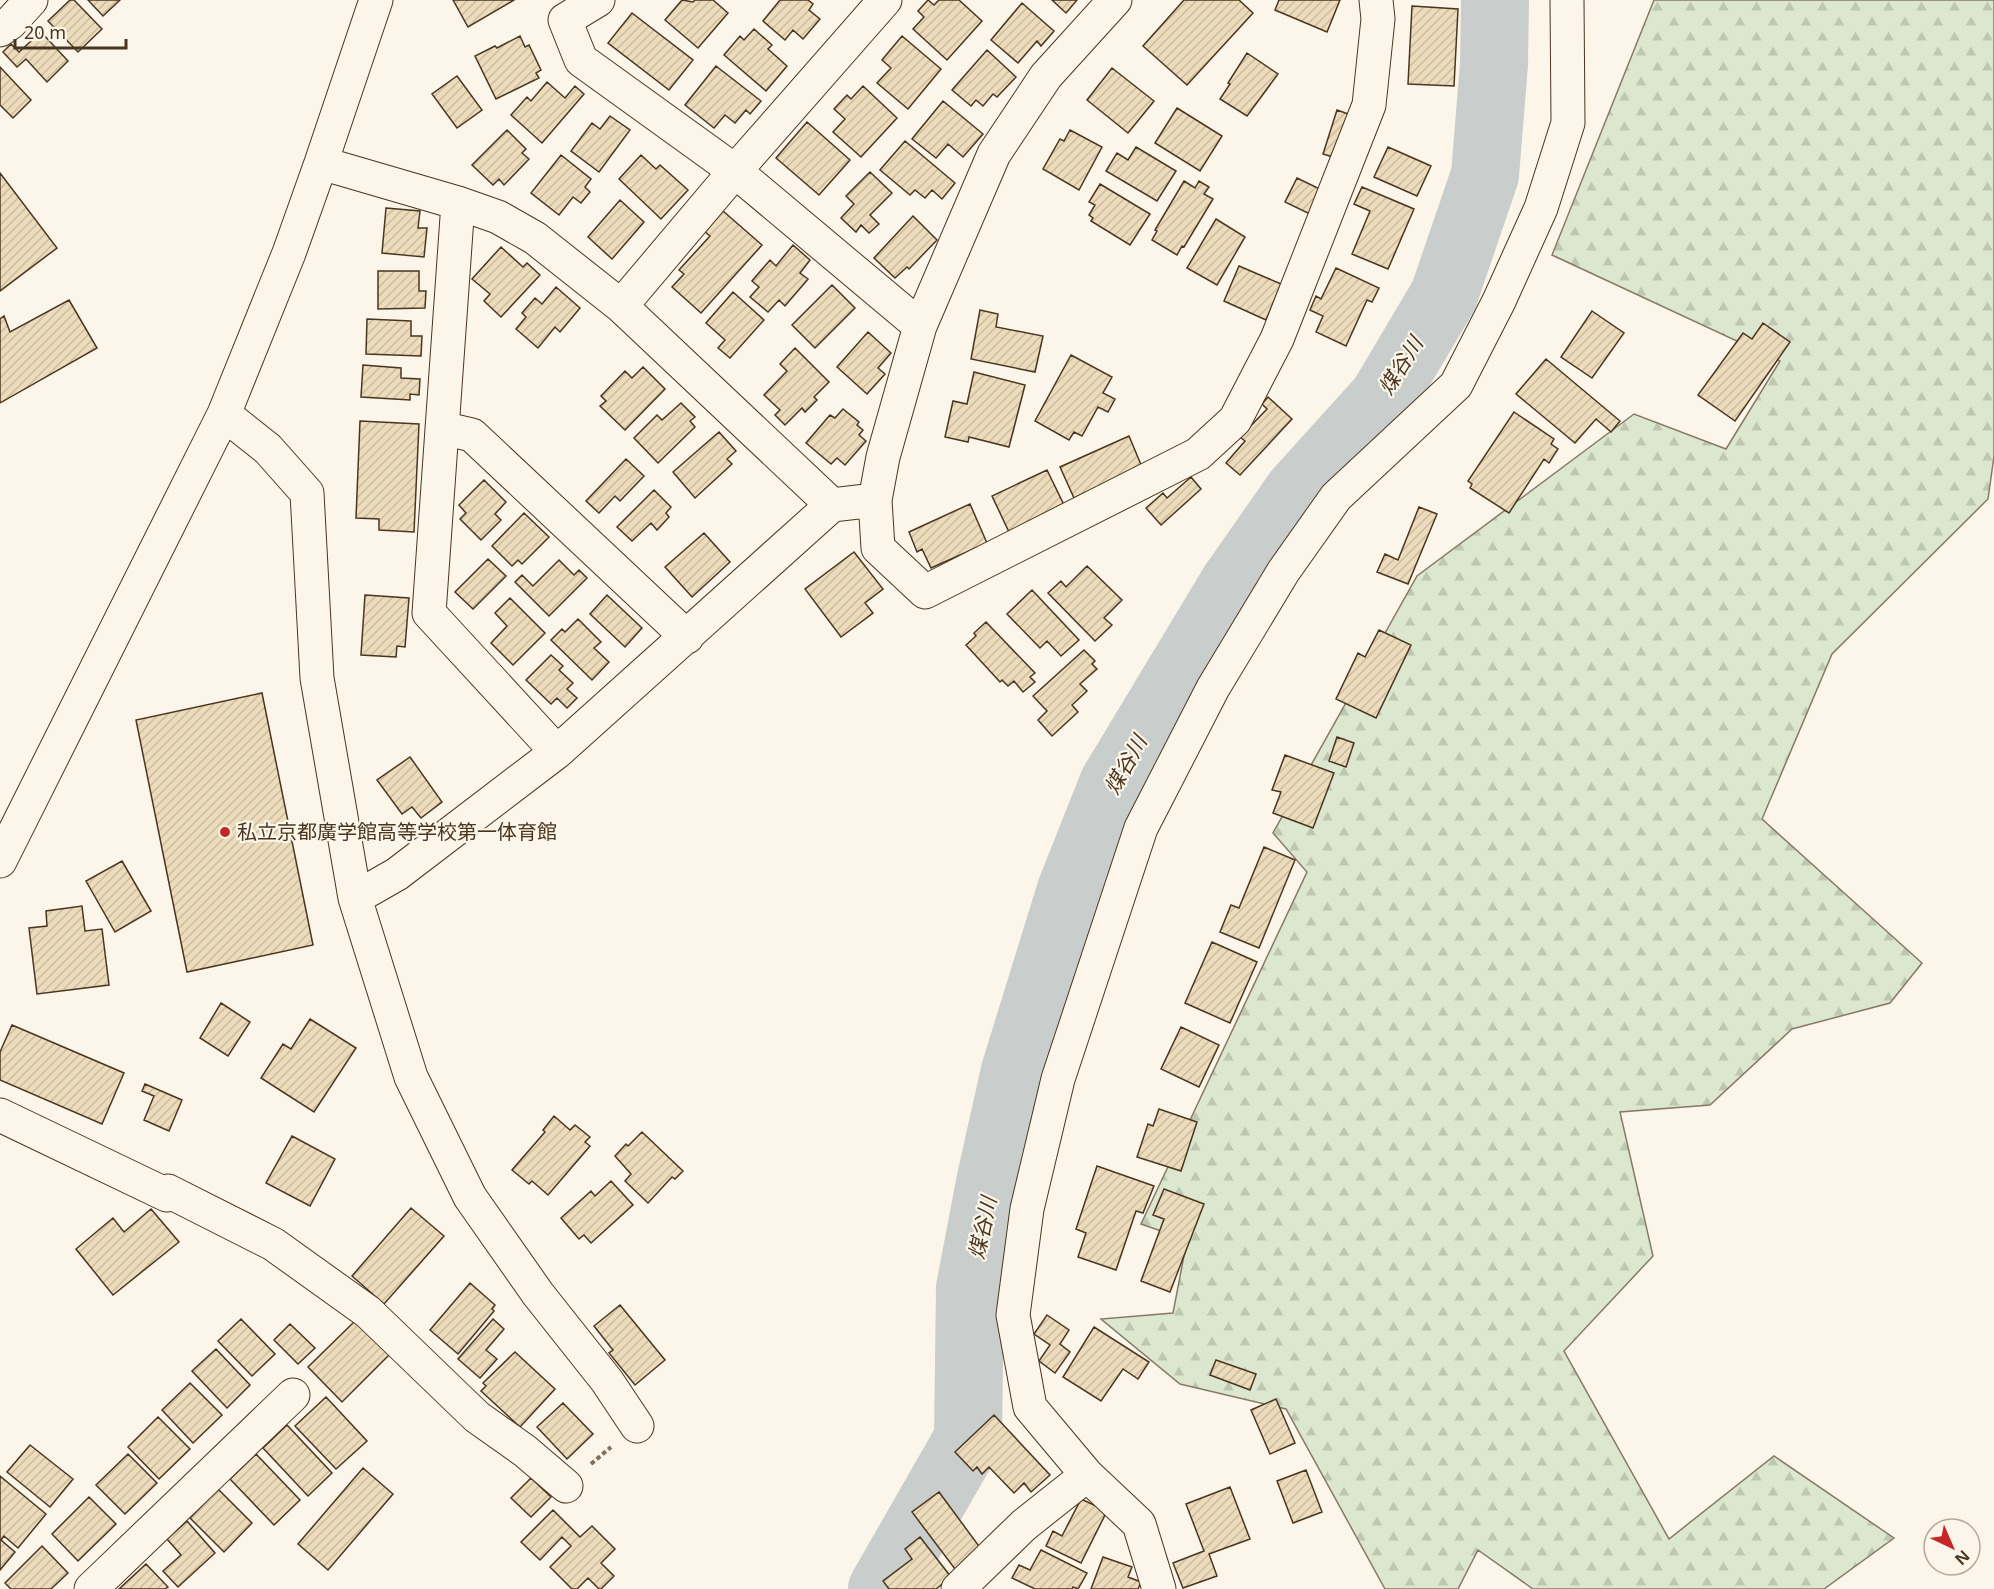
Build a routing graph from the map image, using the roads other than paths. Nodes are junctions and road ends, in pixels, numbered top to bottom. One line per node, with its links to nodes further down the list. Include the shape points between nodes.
1 (31, 0): 8 (street)
2 (376, 0): 9 (street)
3 (598, 0): 10 (street, via 565,20 581,60)
4 (885, 0): 10 (street)
5 (1115, 0): 13 (street, via 1046,76 994,154)
6 (1376, 0): 16 (street, via 1378,19 1369,105 1277,339 1235,420 1197,454 925,592 878,548)
7 (1567, 0): 25 (street, via 1568,123 1541,208 1499,301 1456,385 1336,498 1283,572 1214,688 1141,828 1058,1079 1027,1209 1013,1315 1030,1407)
8 (0, 30)
9 (321, 163): 11 (street); 14 (street)
10 (735, 171): 12 (street); 13 (street)
11 (458, 203): 12 (street, via 535,238); 15 (street)
12 (621, 306): 17 (street)
13 (920, 326): 16 (street, via 883,457)
14 (224, 414): 20 (street); 21 (street, via 268,449 307,493 317,678)
15 (442, 428): 18 (street, via 472,435); 19 (street, via 429,613)
16 (875, 500): 17 (street)
17 (832, 505): 18 (street)
18 (687, 637): 19 (street)
19 (557, 752): 21 (street, via 397,874)
20 (0, 861)
21 (355, 898): 24 (street, via 411,1077 470,1197)
22 (0, 1115): 26 (street, via 167,1195 168,1191 273,1244 368,1312 477,1418 525,1450)
23 (293, 1395): 27 (street)
24 (637, 1426)
25 (1087, 1475): 28 (street, via 1024,1525); 29 (street, via 1139,1524)
26 (566, 1486)
27 (91, 1589)
28 (958, 1589)
29 (1159, 1589)

